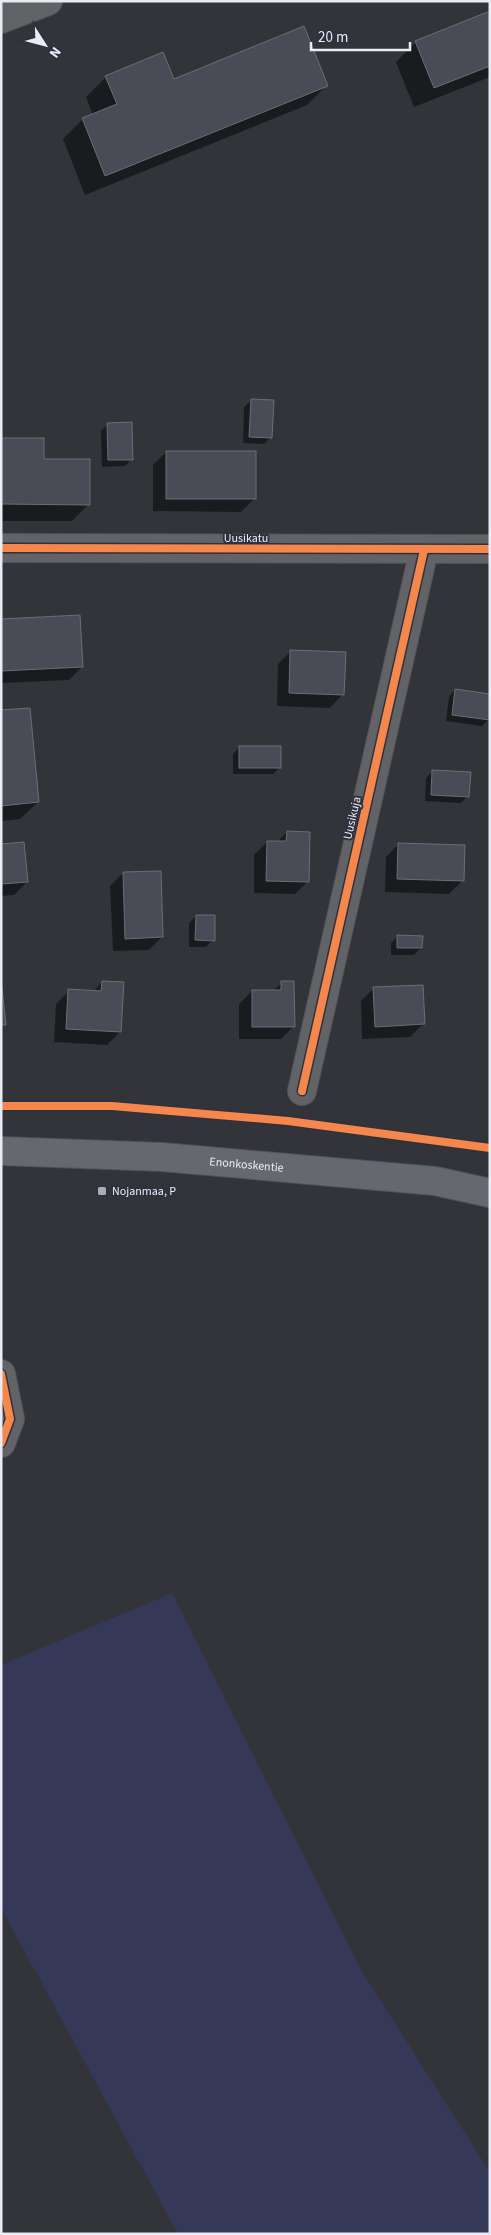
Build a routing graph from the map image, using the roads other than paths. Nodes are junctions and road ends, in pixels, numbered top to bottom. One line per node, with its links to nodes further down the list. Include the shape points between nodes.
1 (48, 1): 2 (street)
2 (1, 19)
3 (1, 548): 5 (street, Uusikatu)
4 (490, 549): 5 (street, Uusikatu)
5 (424, 550): 6 (street, Uusikuja)
6 (302, 1091)
7 (1, 1151): 8 (main road, Enonkoskentie, via 162,1156 435,1181)
8 (490, 1193)
9 (1, 1374): 10 (street, via 10,1419)
10 (1, 1442)

